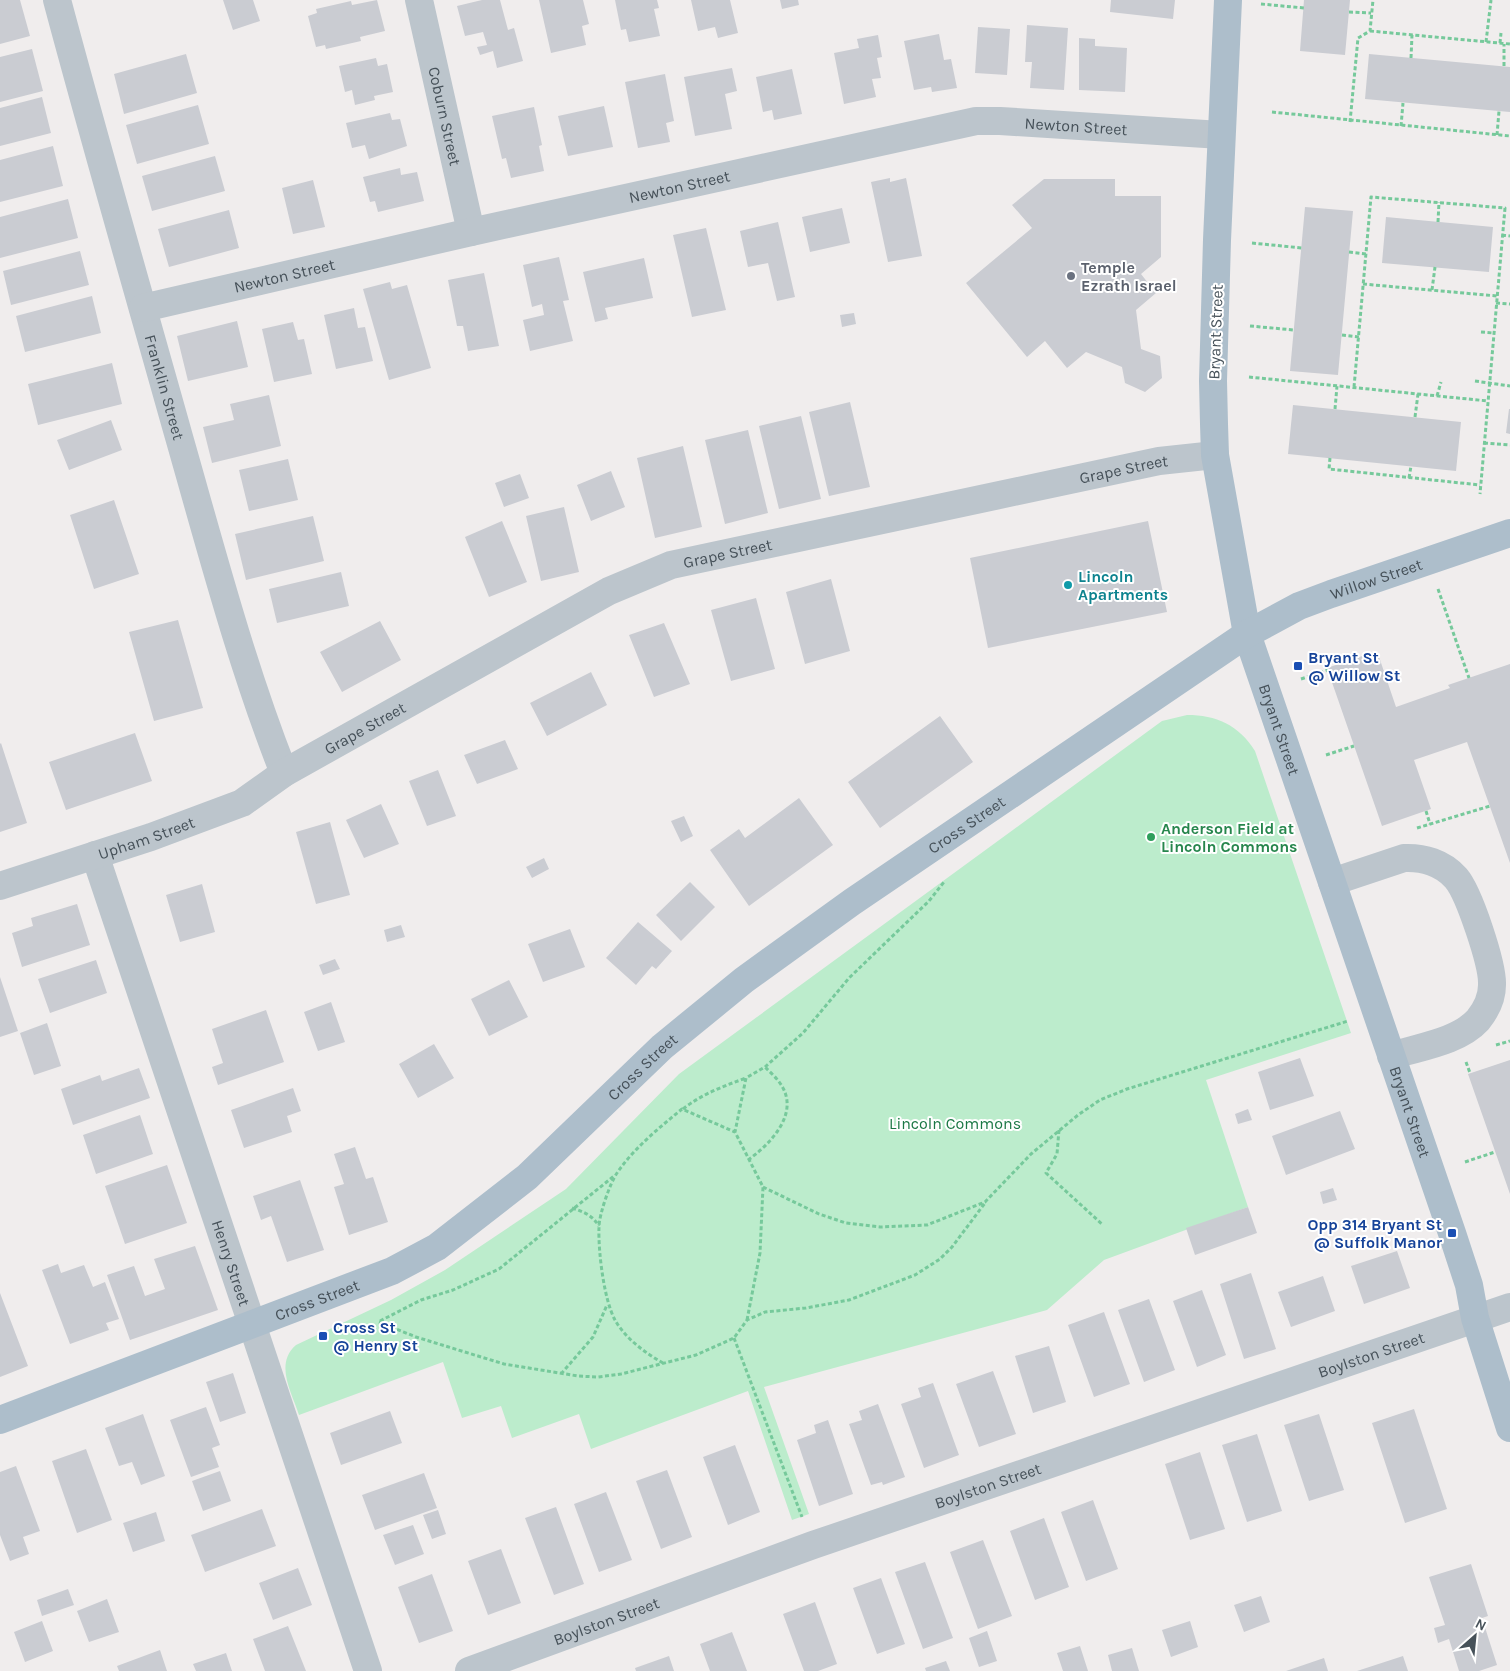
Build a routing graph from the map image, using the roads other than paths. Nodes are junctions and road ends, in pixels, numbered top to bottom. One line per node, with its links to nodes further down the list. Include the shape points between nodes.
1 (57, 0): 6 (street, Franklin Street)
2 (419, 0): 5 (street, Coburn Street)
3 (1228, 0): 4 (main road, Bryant Street)
4 (1221, 135): 5 (street, Newton Street, via 976,121); 7 (main road, Bryant Street, via 1213,381)
5 (471, 232): 6 (street, Newton Street)
6 (143, 308): 10 (street, Franklin Street, via 259,709)
7 (1215, 454): 9 (main road, Bryant Street); 10 (street, Grape Street, via 1159,461 671,565 634,578 602,595)
8 (1510, 533): 9 (main road, Willow Street, via 1299,606)
9 (1247, 634): 12 (main road, Bryant Street); 17 (main road, Cross Street, via 852,902 759,969 662,1047 527,1177 437,1247 392,1271)
10 (284, 773): 11 (street, Upham Street, via 242,803)
11 (95, 855): 13 (street, Upham Street); 17 (street, Henry Street)
12 (1332, 882): 14 (main road, Bryant Street); 14 (street, via 1393,861 1416,858 1447,870 1462,887 1470,905 1491,969 1492,986 1486,1007 1473,1025 1459,1034)
13 (0, 886)
14 (1391, 1056): 16 (main road, Bryant Street, via 1469,1285)
15 (1510, 1307): 16 (street, Boylston Street)
16 (1475, 1318): 19 (main road, Bryant Street); 21 (street, Boylston Street, via 812,1545)
17 (252, 1324): 18 (main road, Cross Street); 20 (street, Henry Street)
18 (0, 1420)
19 (1510, 1428)
20 (368, 1671)
21 (469, 1671)

